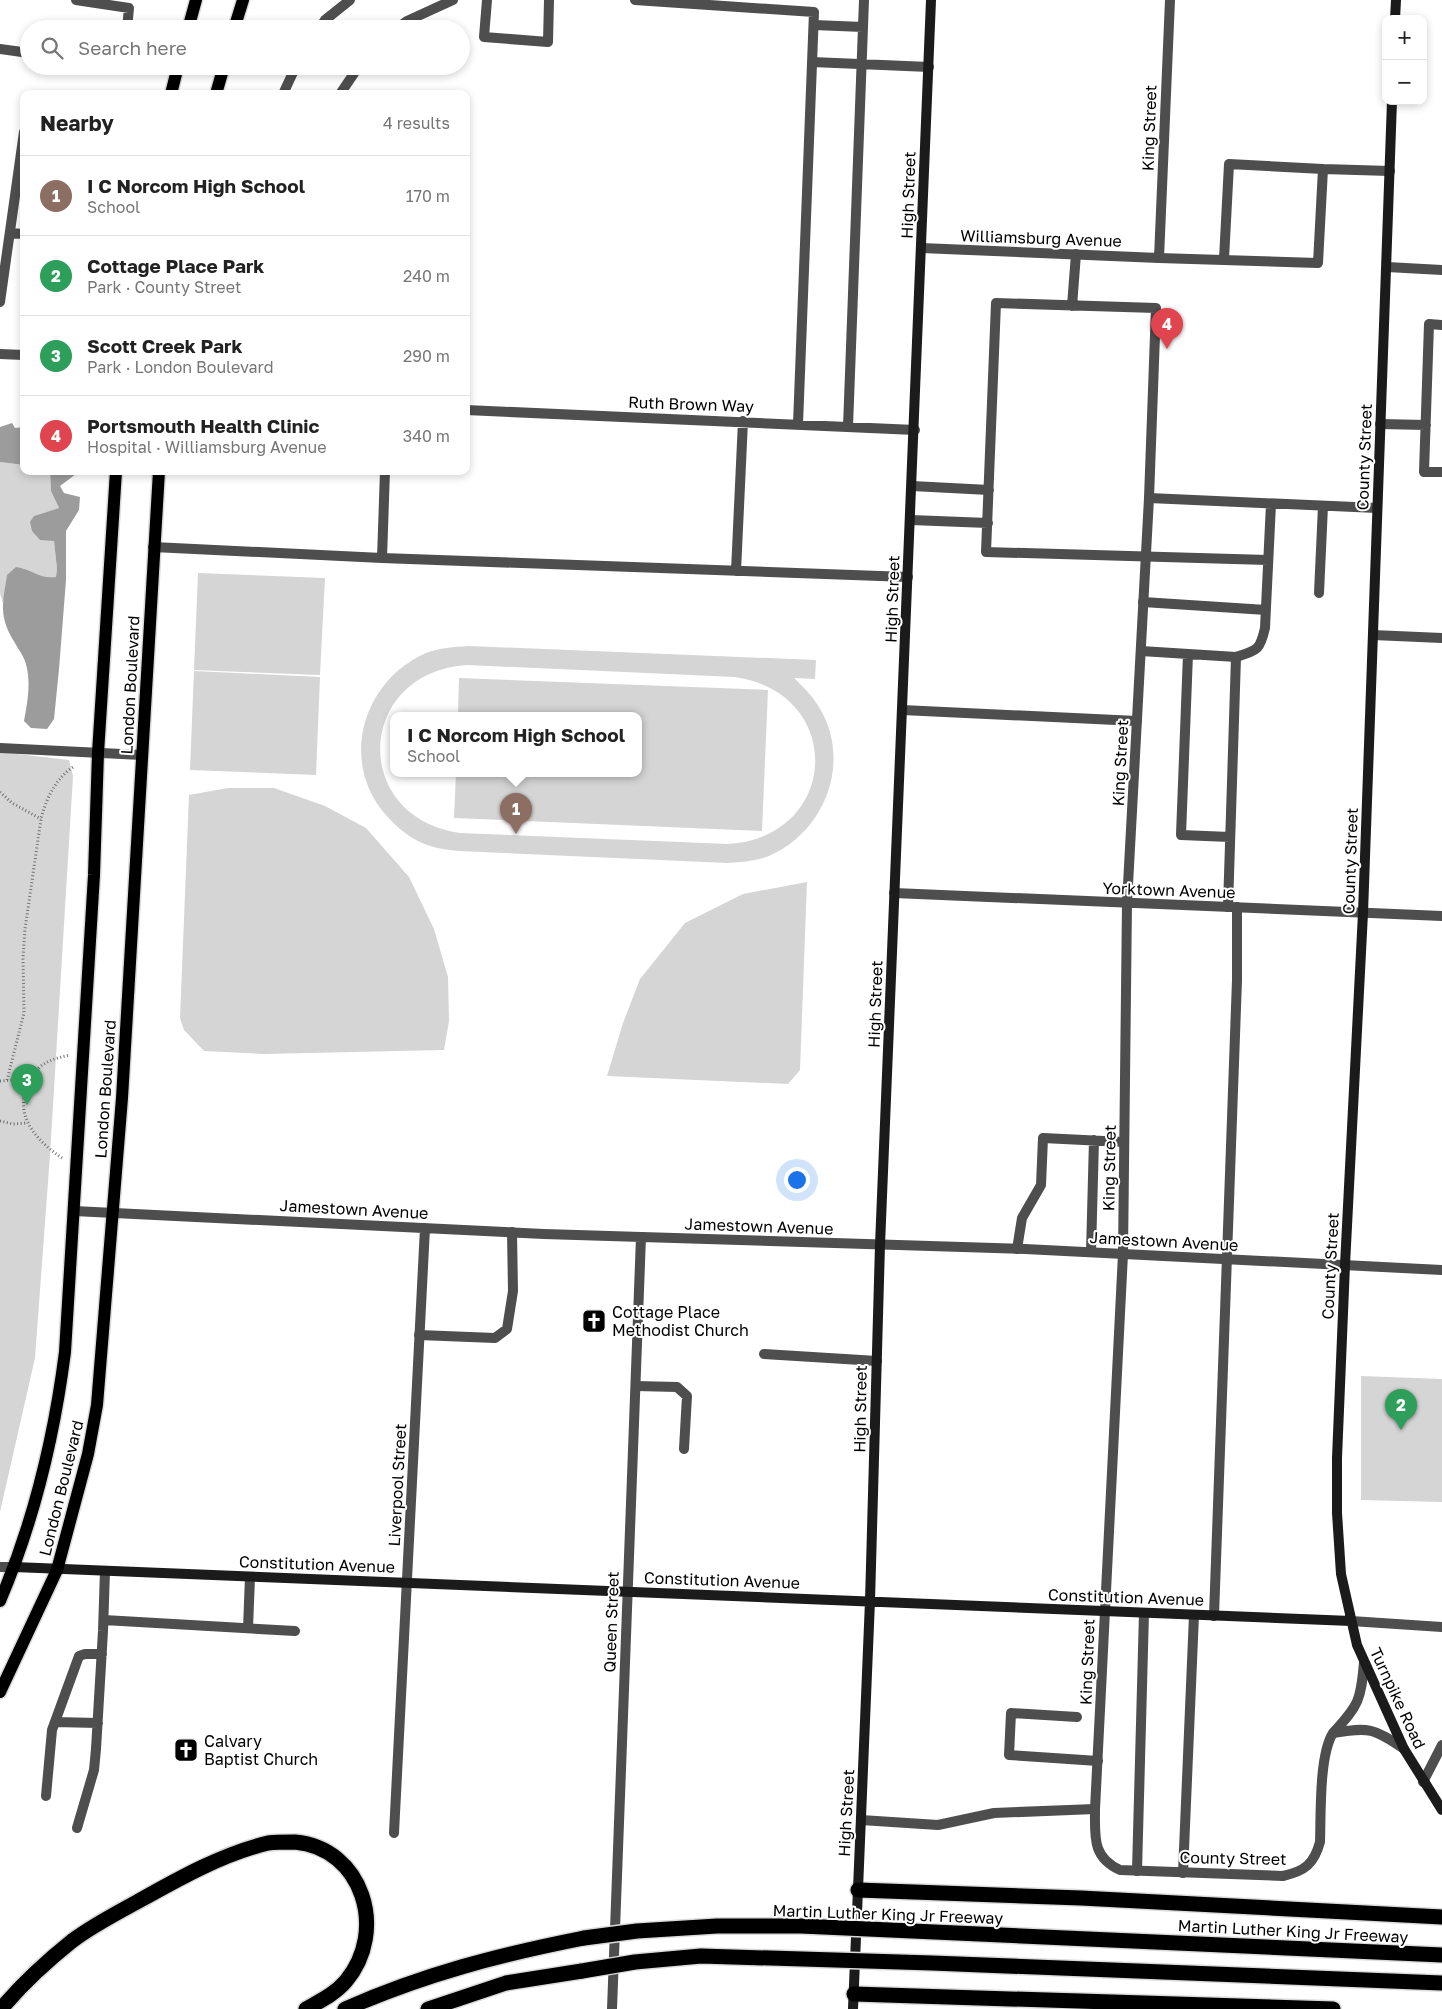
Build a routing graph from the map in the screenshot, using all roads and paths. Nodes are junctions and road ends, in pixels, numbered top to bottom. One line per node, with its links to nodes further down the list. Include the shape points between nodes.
1 (76, 0): 14 (street, via 129,8)
2 (196, 0): 15 (main road)
3 (242, 0): 16 (main road)
4 (350, 0): 17 (street)
5 (454, 0): 18 (street)
6 (487, 0): 7 (street, via 484,37 548,42)
7 (549, 0)
8 (635, 0): 19 (street, via 814,12)
9 (864, 0): 20 (street)
10 (931, 0): 25 (street, High Street)
11 (1170, 0): 42 (street, King Street)
12 (1396, 0): 13 (street)
13 (1395, 15)
14 (128, 20)
15 (190, 20)
16 (236, 20)
17 (326, 20)
18 (409, 20)
19 (814, 25): 20 (street); 23 (street)
20 (863, 27): 24 (street)
21 (0, 48): 22 (street)
22 (20, 51)
23 (812, 62): 24 (street); 53 (street)
24 (862, 64): 25 (street); 56 (street)
25 (929, 67): 40 (street, High Street)
26 (176, 75): 30 (main road)
27 (221, 75): 31 (main road)
28 (292, 75): 32 (street)
29 (353, 75): 33 (street)
30 (172, 90)
31 (217, 90)
32 (285, 90)
33 (343, 90)
34 (1392, 105): 37 (street, County Street)
35 (20, 161): 38 (street)
36 (1323, 169): 37 (street); 43 (street, Williamsburg Avenue, via 1318,263); 43 (street, via 1229,164)
37 (1390, 171): 44 (street, County Street)
38 (10, 233): 39 (street); 46 (street)
39 (20, 234)
40 (921, 248): 41 (street, Williamsburg Avenue); 57 (street, High Street)
41 (1076, 254): 42 (street, Williamsburg Avenue); 47 (street)
42 (1159, 258): 43 (street, Williamsburg Avenue)
43 (1224, 259)
44 (1387, 267): 45 (street); 54 (street, County Street)
45 (1442, 270)
46 (0, 302)
47 (1072, 306): 63 (street, via 996,303); 64 (street, King Street, via 1156,308)
48 (1442, 325): 55 (street, via 1429,324)
49 (0, 354): 50 (street)
50 (20, 355)
51 (470, 410): 52 (street, Ruth Brown Way)
52 (743, 421): 53 (street, Ruth Brown Way); 74 (street)
53 (798, 424): 56 (street, Ruth Brown Way)
54 (1380, 424): 55 (street); 67 (street, County Street)
55 (1426, 425): 58 (street, via 1424,472)
56 (848, 427): 57 (street, Ruth Brown Way)
57 (914, 430): 62 (street, High Street)
58 (1442, 472)
59 (116, 475): 87 (main road, London Boulevard)
60 (159, 475): 70 (main road, London Boulevard)
61 (385, 475): 72 (street)
62 (912, 486): 63 (street); 68 (street, High Street)
63 (989, 490): 69 (street)
64 (1149, 498): 65 (street); 71 (street, King Street)
65 (1270, 504): 66 (street); 73 (street)
66 (1322, 506): 67 (street); 76 (street)
67 (1377, 508): 79 (street, County Street)
68 (911, 520): 69 (street); 75 (street, High Street)
69 (988, 523): 71 (street, via 986,552)
70 (153, 547): 72 (street); 88 (main road, London Boulevard)
71 (1146, 557): 73 (street); 77 (street, King Street)
72 (382, 558): 74 (street)
73 (1268, 560): 78 (street)
74 (736, 571): 75 (street)
75 (908, 577): 84 (street, High Street)
76 (1319, 593)
77 (1143, 602): 78 (street); 81 (street, King Street)
78 (1266, 610): 83 (street, via 1262,641 1256,651)
79 (1372, 635): 80 (street); 95 (street, County Street)
80 (1442, 638)
81 (1141, 651): 82 (street); 85 (street, King Street)
82 (1188, 654): 83 (street); 91 (street, via 1181,835)
83 (1236, 657): 91 (street)
84 (902, 710): 85 (street); 92 (street, High Street)
85 (1137, 721): 93 (street, King Street)
86 (0, 748): 87 (street)
87 (98, 753): 88 (street); 90 (path, via 70,769 59,780 44,806); 97 (main road, London Boulevard)
88 (142, 755): 107 (main road, London Boulevard)
89 (0, 792): 90 (path, via 12,803)
90 (41, 819): 98 (path, via 25,929 24,1013)
91 (1230, 837): 94 (street)
92 (894, 893): 93 (street, Yorktown Avenue); 111 (street, High Street)
93 (1127, 903): 94 (street, Yorktown Avenue); 104 (street, King Street)
94 (1232, 907): 95 (street, Yorktown Avenue); 115 (street, via 1237,980)
95 (1363, 913): 96 (street, Yorktown Avenue); 116 (street, County Street)
96 (1442, 916)
97 (83, 1052): 100 (path, via 42,1065); 105 (main road, London Boulevard)
98 (7, 1080): 99 (path); 100 (path)
99 (0, 1082)
100 (29, 1082): 102 (path, via 24,1103)
101 (0, 1121): 102 (path)
102 (27, 1124): 105 (path, via 46,1147)
103 (1094, 1140): 104 (street); 112 (street, via 1043,1138 1042,1185 1022,1218); 113 (street)
104 (1124, 1142): 114 (street, King Street)
105 (77, 1168): 106 (main road, London Boulevard)
106 (74, 1211): 107 (street, Jamestown Avenue); 124 (main road, London Boulevard, via 65,1352 58,1407 33,1515)
107 (113, 1212): 108 (street, Jamestown Avenue); 125 (main road, London Boulevard, via 98,1405)
108 (425, 1228): 109 (street, Jamestown Avenue); 118 (street, Liverpool Street)
109 (512, 1232): 110 (street, Jamestown Avenue); 118 (street, via 512,1291 507,1329 495,1338)
110 (641, 1237): 111 (street, Jamestown Avenue); 121 (street, Queen Street)
111 (880, 1245): 112 (street, Jamestown Avenue); 120 (street, High Street)
112 (1017, 1249): 113 (street, Jamestown Avenue)
113 (1091, 1252): 114 (street, Jamestown Avenue)
114 (1123, 1254): 115 (street, Jamestown Avenue); 132 (street, King Street)
115 (1227, 1259): 116 (street, Jamestown Avenue); 135 (street)
116 (1344, 1265): 117 (street, Jamestown Avenue); 137 (street, County Street, via 1337,1513 1341,1574)
117 (1442, 1270)
118 (420, 1335): 128 (street, Liverpool Street)
119 (764, 1354): 120 (street)
120 (877, 1361): 131 (street, High Street)
121 (636, 1386): 122 (street, via 678,1387 687,1396); 129 (street, Queen Street)
122 (684, 1449)
123 (0, 1567): 124 (street, Constitution Avenue)
124 (14, 1567): 125 (street, Constitution Avenue); 130 (main road, London Boulevard)
125 (57, 1570): 126 (street, Constitution Avenue); 143 (main road, London Boulevard)
126 (105, 1571): 127 (street, Constitution Avenue); 136 (street)
127 (250, 1577): 128 (street, Constitution Avenue); 138 (street)
128 (407, 1583): 129 (street, Constitution Avenue); 157 (street, Liverpool Street)
129 (626, 1592): 131 (street, Constitution Avenue); 170 (street, Queen Street)
130 (0, 1601)
131 (870, 1601): 132 (street, Constitution Avenue); 155 (street, High Street)
132 (1104, 1611): 133 (street, Constitution Avenue); 150 (street, King Street)
133 (1144, 1613): 134 (street, Constitution Avenue); 159 (street)
134 (1194, 1615): 135 (street, Constitution Avenue); 160 (street)
135 (1214, 1616): 137 (street, Constitution Avenue)
136 (104, 1620): 138 (street); 141 (street)
137 (1351, 1621): 139 (street, Constitution Avenue); 142 (street, Turnpike Road)
138 (248, 1628): 140 (street)
139 (1442, 1628)
140 (295, 1631)
141 (102, 1654): 145 (street, via 79,1656); 146 (street)
142 (1364, 1662): 147 (street, County Street, via 1358,1704); 149 (street, Turnpike Road)
143 (0, 1692)
144 (1078, 1717): 150 (street, via 1011,1713 1009,1756)
145 (55, 1722): 146 (street); 152 (street)
146 (98, 1723): 156 (street, via 94,1770)
147 (1333, 1733): 149 (street, via 1360,1728 1379,1732); 160 (street, County Street, via 1324,1758 1320,1842 1316,1855 1305,1868 1283,1876)
148 (1442, 1745): 151 (street)
149 (1404, 1749): 151 (street, Turnpike Road)
150 (1098, 1761): 153 (street, King Street)
151 (1423, 1782): 154 (street, Turnpike Road)
152 (46, 1796)
153 (1096, 1810): 155 (street, via 994,1813 938,1824); 158 (street, King Street)
154 (1442, 1810)
155 (861, 1820): 161 (street, High Street)
156 (78, 1828)
157 (394, 1833)
158 (1095, 1838): 159 (street, County Street, via 1099,1853 1108,1864 1120,1870)
159 (1137, 1871): 160 (street, County Street)
160 (1183, 1873)
161 (858, 1890): 162 (highway); 165 (street, High Street)
162 (1442, 1917)
163 (1442, 1955): 168 (highway, Martin Luther King Jr Freeway, bridge, via 801,1926 717,1926 637,1931 526,1950 387,1990)
164 (1442, 1983): 169 (highway, bridge, via 700,1956 635,1962 506,1983)
165 (853, 2002): 171 (highway)
166 (1, 2009): 167 (highway, via 59,1952 111,1916 174,1881 241,1852 270,1843 295,1842 317,1847 347,1869 364,1900 368,1921 365,1944 346,1981 332,1994)
167 (306, 2009)
168 (345, 2009)
169 (428, 2009)
170 (612, 2009)
171 (1332, 2009)

